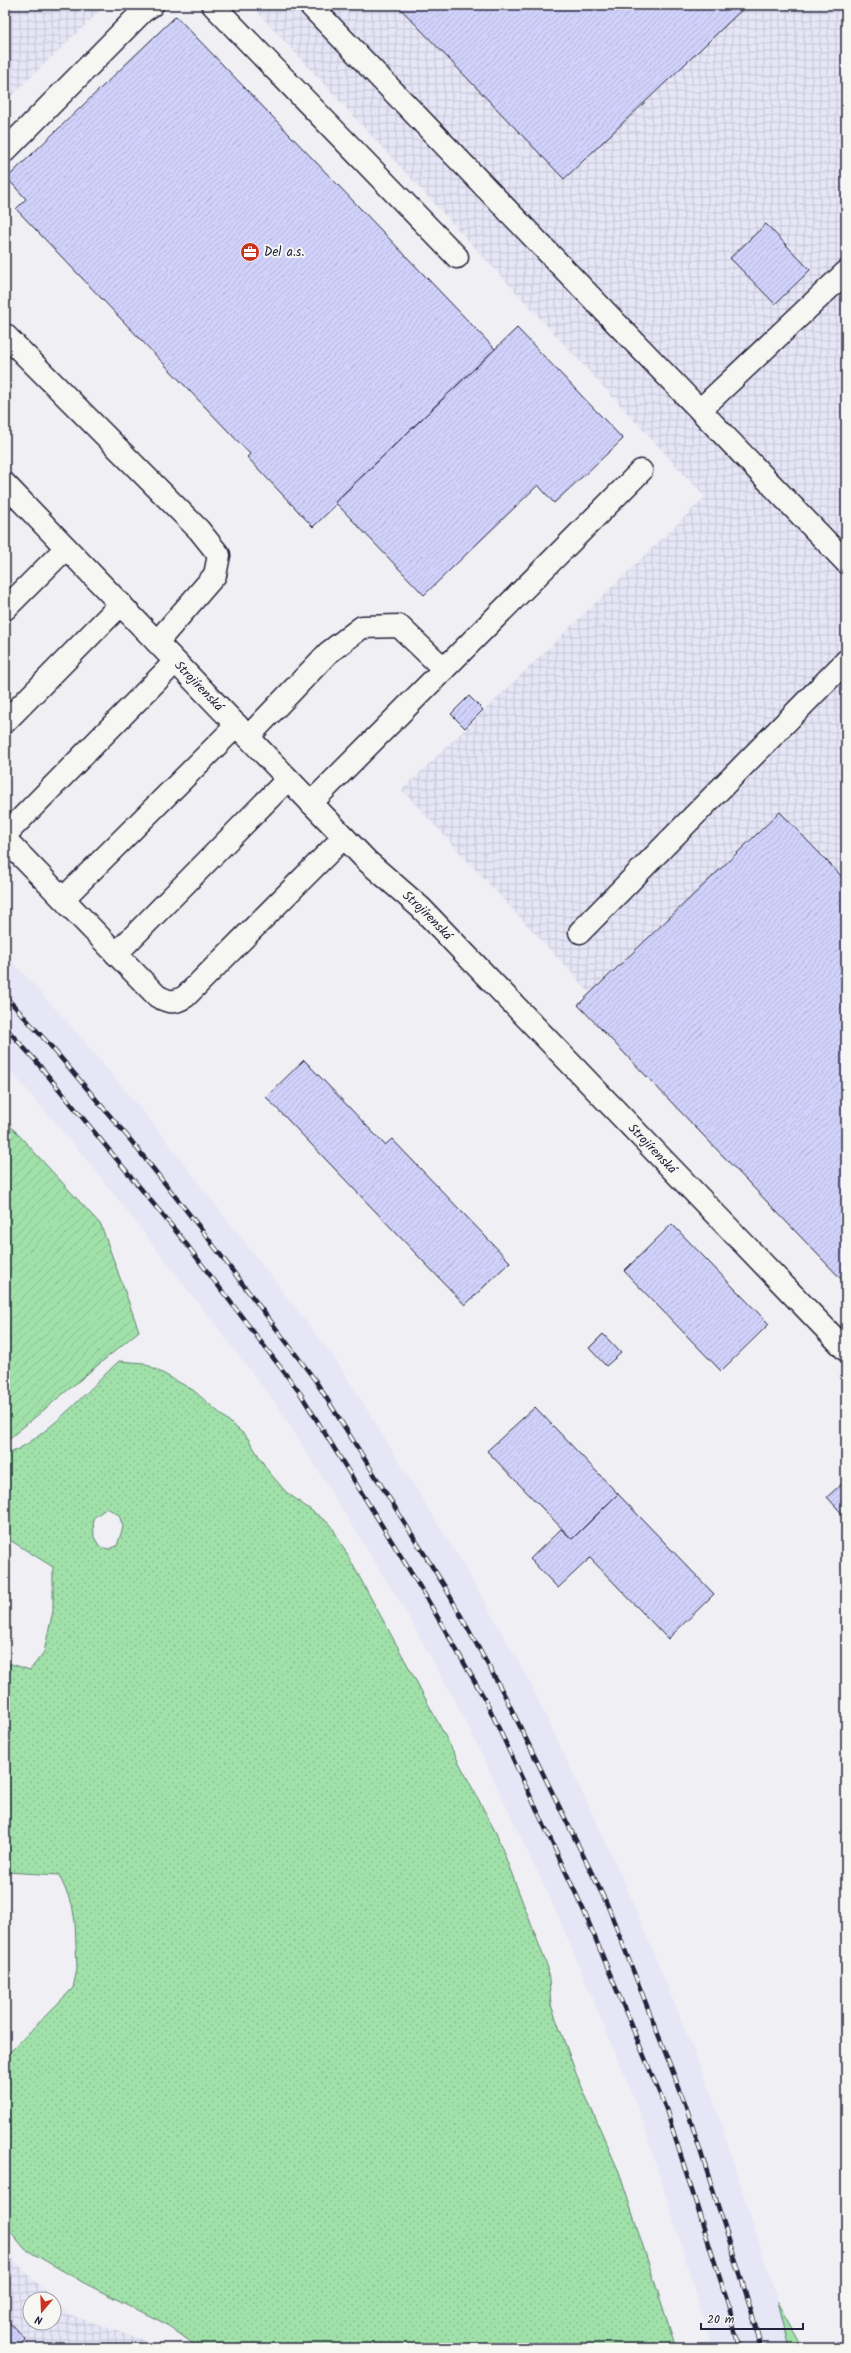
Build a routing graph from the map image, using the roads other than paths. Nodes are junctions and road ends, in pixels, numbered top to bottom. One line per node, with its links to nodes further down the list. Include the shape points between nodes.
1 (152, 5): 4 (street, via 143,11)
2 (213, 5): 5 (street)
3 (310, 5): 8 (street)
4 (5, 151)
5 (457, 257)
6 (846, 272): 8 (street)
7 (5, 335): 15 (street, via 199,530 219,555 215,575)
8 (700, 410): 12 (street)
9 (641, 471): 18 (street)
10 (5, 484): 11 (street, Strojírenská)
11 (66, 548): 13 (street, Strojírenská); 14 (street)
12 (846, 562)
13 (120, 604): 15 (street, Strojírenská); 19 (street)
14 (5, 609)
15 (157, 642): 17 (street, Strojírenská)
16 (846, 661): 27 (street)
17 (175, 662): 20 (street, Strojírenská); 23 (street)
18 (444, 669): 20 (street, via 399,626 362,627 328,653); 22 (street)
19 (5, 722)
20 (242, 731): 21 (street, Strojírenská); 26 (street)
21 (288, 779): 22 (street, Strojírenská); 28 (street)
22 (311, 802): 24 (street, Strojírenská)
23 (5, 835)
24 (344, 837): 28 (street, via 178,1002 167,1002 156,996); 29 (street, Strojírenská, via 421,908)
25 (5, 839): 26 (street)
26 (64, 899): 28 (street)
27 (580, 932)
28 (116, 954)
29 (846, 1350)

